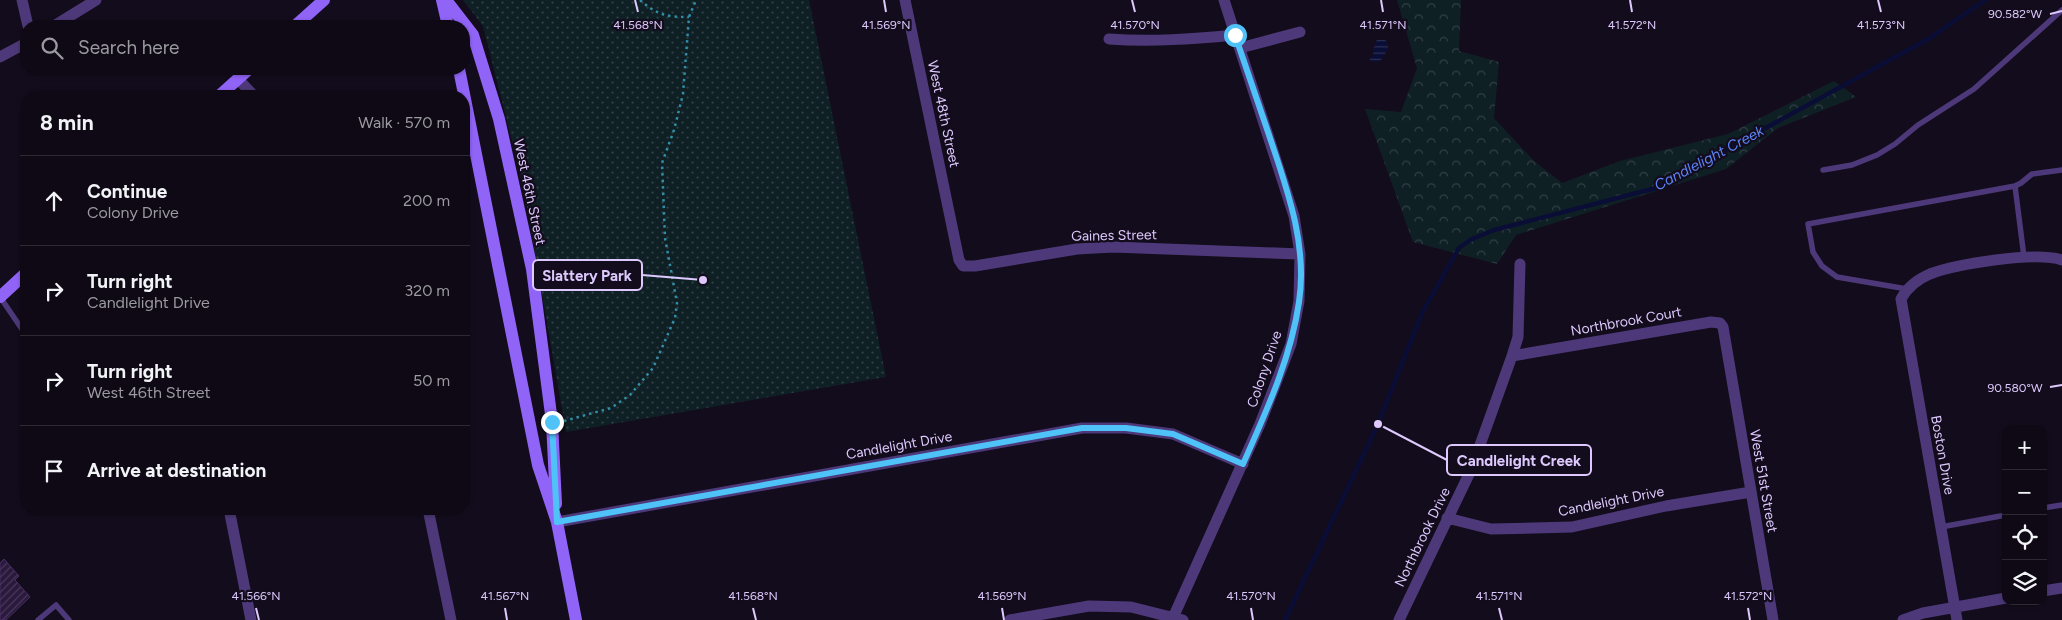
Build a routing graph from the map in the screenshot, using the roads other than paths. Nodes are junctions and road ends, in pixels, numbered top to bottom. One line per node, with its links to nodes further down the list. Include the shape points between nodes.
1 (22, 0): 9 (street)
2 (96, 0): 10 (street)
3 (324, 0): 11 (street)
4 (442, 0): 12 (street)
5 (446, 0): 13 (street, West 46th Street)
6 (905, 0): 31 (street, West 48th Street)
7 (1224, 0): 16 (street, Colony Drive)
8 (2062, 10): 28 (lane, via 1974,89 1895,144 1852,165)
9 (27, 20)
10 (64, 20)
11 (302, 20)
12 (447, 20)
13 (461, 20)
14 (470, 31): 50 (street, West 46th Street, via 499,119 532,269 552,422)
15 (1300, 32): 19 (street)
16 (1235, 35): 17 (street, via 1182,40); 19 (street, Colony Drive)
17 (1109, 39)
18 (20, 46): 20 (street)
19 (1240, 48): 32 (street, Colony Drive, via 1294,216)
20 (0, 57)
21 (242, 75): 23 (street)
22 (460, 75): 26 (street, West 46th Street)
23 (238, 79): 24 (street); 25 (street)
24 (226, 90)
25 (248, 90)
26 (463, 90)
27 (470, 124): 50 (street, West 46th Street, via 538,465)
28 (1823, 170)
29 (2062, 170): 30 (lane, via 2032,174)
30 (2015, 186): 33 (lane); 37 (lane, via 1808,224 1813,252 1822,266 1837,277)
31 (953, 234): 32 (street, Gaines Street, via 963,266 1077,249 1113,247)
32 (1300, 254): 42 (street, Colony Drive, via 1300,301 1291,344)
33 (2024, 257): 34 (street, via 2052,256); 37 (street, via 1929,274)
34 (2062, 260)
35 (1520, 264): 41 (street, Northbrook Drive, via 1518,337)
36 (20, 279): 38 (street)
37 (1907, 288): 51 (street, Boston Drive, via 1901,299)
38 (0, 297): 39 (lane)
39 (20, 326)
40 (1726, 347): 41 (street, Northbrook Court, via 1723,327 1720,323 1711,322); 43 (street, West 51st Street)
41 (1512, 356): 49 (street, Northbrook Drive, via 1471,470)
42 (1243, 464): 50 (street, Candlelight Drive, via 1173,434 1126,428 1082,428); 56 (street, Colony Drive)
43 (1751, 492): 49 (street, Candlelight Drive, via 1666,506 1572,527 1491,529); 64 (street, West 51st Street)
44 (2062, 505): 45 (lane)
45 (2047, 507)
46 (230, 515): 59 (street)
47 (429, 515): 60 (street)
48 (2002, 516): 51 (lane)
49 (1447, 518): 63 (street, Northbrook Drive)
50 (557, 522): 61 (street, West 46th Street)
51 (1941, 527): 55 (street, Boston Drive)
52 (2062, 588): 53 (street)
53 (2047, 591)
54 (2002, 599): 55 (street)
55 (1955, 607): 65 (street); 66 (street, Boston Drive)
56 (1176, 619): 62 (street, via 1131,607 1089,606)
57 (38, 620): 58 (lane, via 56,606)
58 (69, 620)
59 (251, 620)
60 (452, 620)
61 (576, 620)
62 (1010, 620)
63 (1399, 620)
64 (1773, 620)
65 (1903, 620)
66 (1957, 620)

